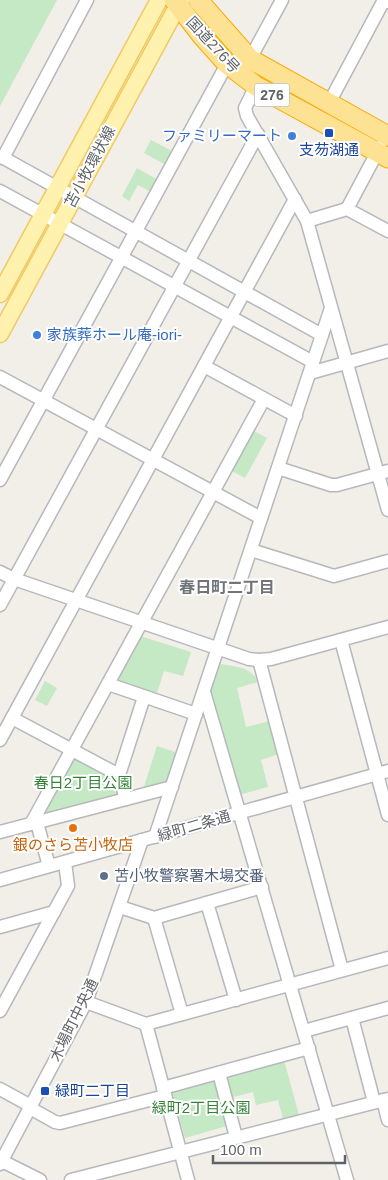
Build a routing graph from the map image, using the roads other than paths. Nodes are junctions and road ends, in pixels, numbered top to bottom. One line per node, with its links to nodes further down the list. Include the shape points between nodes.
1 (87, 0): 15 (street)
2 (159, 0): 16 (main road, 苫小牧環状線)
3 (198, 0): 8 (highway, 国道276号 / 276)
4 (282, 0): 8 (street)
5 (384, 0): 7 (street); 11 (street)
6 (178, 2): 9 (highway, 国道276号 / 276); 18 (main road, 苫小牧環状線)
7 (388, 2)
8 (250, 59): 11 (highway, 国道276号 / 276)
9 (227, 64): 10 (highway, 国道276号 / 276); 25 (street)
10 (256, 86): 12 (street, via 245,108); 14 (highway, 国道276号 / 276)
11 (329, 103): 13 (highway, 国道276号 / 276)
12 (258, 134): 19 (street); 27 (street)
13 (388, 135): 14 (street)
14 (383, 155): 20 (street)
15 (2, 157): 16 (street)
16 (57, 188): 18 (street); 21 (main road, 苫小牧環状線)
17 (0, 191): 21 (street)
18 (74, 197): 23 (main road, 苫小牧環状線); 25 (street)
19 (296, 199): 22 (street); 29 (street)
20 (347, 209): 22 (street); 24 (street)
21 (43, 214): 23 (street); 30 (main road, 苫小牧環状線)
22 (307, 221): 31 (street)
23 (60, 224): 26 (street); 33 (main road, 苫小牧環状線)
24 (388, 231)
25 (136, 232): 26 (street); 27 (street)
26 (122, 257): 28 (street); 41 (street)
27 (188, 261): 28 (street); 29 (street)
28 (174, 286): 32 (street); 43 (street)
29 (245, 292): 32 (street); 34 (street)
30 (0, 294)
31 (331, 308): 34 (street, 木場町中央通); 36 (street)
32 (231, 317): 37 (street); 38 (street)
33 (0, 334)
34 (322, 336): 38 (street, 木場町中央通)
35 (388, 351): 36 (street)
36 (347, 363): 38 (street); 46 (street)
37 (204, 366): 40 (street); 44 (street)
38 (312, 367): 42 (street, 木場町中央通)
39 (0, 377): 41 (street)
40 (264, 398): 42 (street); 48 (street)
41 (44, 400): 43 (street); 47 (street)
42 (296, 416): 45 (street, 木場町中央通)
43 (96, 429): 44 (street); 54 (street)
44 (153, 460): 48 (street); 55 (street)
45 (278, 468): 46 (street, via 331,485); 50 (street, 木場町中央通)
46 (383, 473): 49 (street)
47 (0, 480)
48 (213, 492): 50 (street); 57 (street)
49 (388, 510)
50 (261, 518): 51 (street, 木場町中央通)
51 (251, 550): 52 (street, via 334,576); 60 (street, 木場町中央通)
52 (388, 561)
53 (0, 572): 54 (street)
54 (14, 579): 55 (street); 56 (street)
55 (76, 600): 57 (street); 66 (street)
56 (0, 605)
57 (142, 622): 60 (street); 62 (street)
58 (388, 626): 59 (street)
59 (341, 640): 61 (street); 69 (street)
60 (218, 648): 61 (street); 63 (street, 木場町中央通)
61 (259, 660): 72 (street)
62 (108, 684): 64 (street); 68 (street)
63 (204, 692): 65 (street, 木場町中央通); 74 (street)
64 (144, 697): 65 (street); 70 (street)
65 (196, 714): 71 (street, 木場町中央通)
66 (12, 718): 67 (street); 68 (street)
67 (0, 740)
68 (72, 750): 70 (street); 76 (street)
69 (383, 773): 72 (street, 緑町二条通); 75 (street)
70 (119, 775): 73 (street)
71 (172, 787): 73 (street); 78 (street, 木場町中央通)
72 (296, 797): 74 (street, 緑町二条通); 89 (street)
73 (126, 799): 76 (street)
74 (241, 813): 78 (street, 緑町二条通); 82 (street)
75 (388, 815)
76 (34, 823): 77 (street); 80 (street)
77 (0, 832)
78 (149, 838): 79 (street, 緑町二条通); 84 (street, 木場町中央通)
79 (66, 862): 80 (street, 緑町二条通); 85 (street, via 68,886)
80 (48, 866): 81 (street, 緑町二条通)
81 (0, 880)
82 (262, 887): 83 (street); 90 (street)
83 (208, 903): 86 (street); 91 (street)
84 (120, 907): 86 (street); 92 (street, 木場町中央通)
85 (54, 912): 87 (street); 94 (street)
86 (154, 918): 95 (street)
87 (0, 927)
88 (388, 958): 89 (street)
89 (342, 970): 90 (street)
90 (291, 985): 91 (street); 98 (street)
91 (236, 1000): 95 (street)
92 (86, 1002): 97 (street); 104 (street, 木場町中央通)
93 (388, 1008): 96 (street)
94 (0, 1011)
95 (182, 1014): 97 (street)
96 (352, 1018): 98 (street); 103 (street)
97 (146, 1024): 102 (street)
98 (304, 1031): 99 (street)
99 (309, 1048): 100 (street); 105 (street)
100 (218, 1073): 102 (street); 107 (street)
101 (0, 1089): 104 (street)
102 (164, 1092): 104 (street, via 60,1123); 108 (street)
103 (382, 1100): 105 (street); 106 (street)
104 (31, 1107): 109 (street, 木場町中央通)
105 (328, 1114): 107 (street); 113 (street)
106 (388, 1120)
107 (236, 1137): 108 (street)
108 (180, 1152): 111 (street); 112 (street)
109 (1, 1163): 110 (street)
110 (40, 1180)
111 (71, 1180)
112 (188, 1180)
113 (347, 1180)

